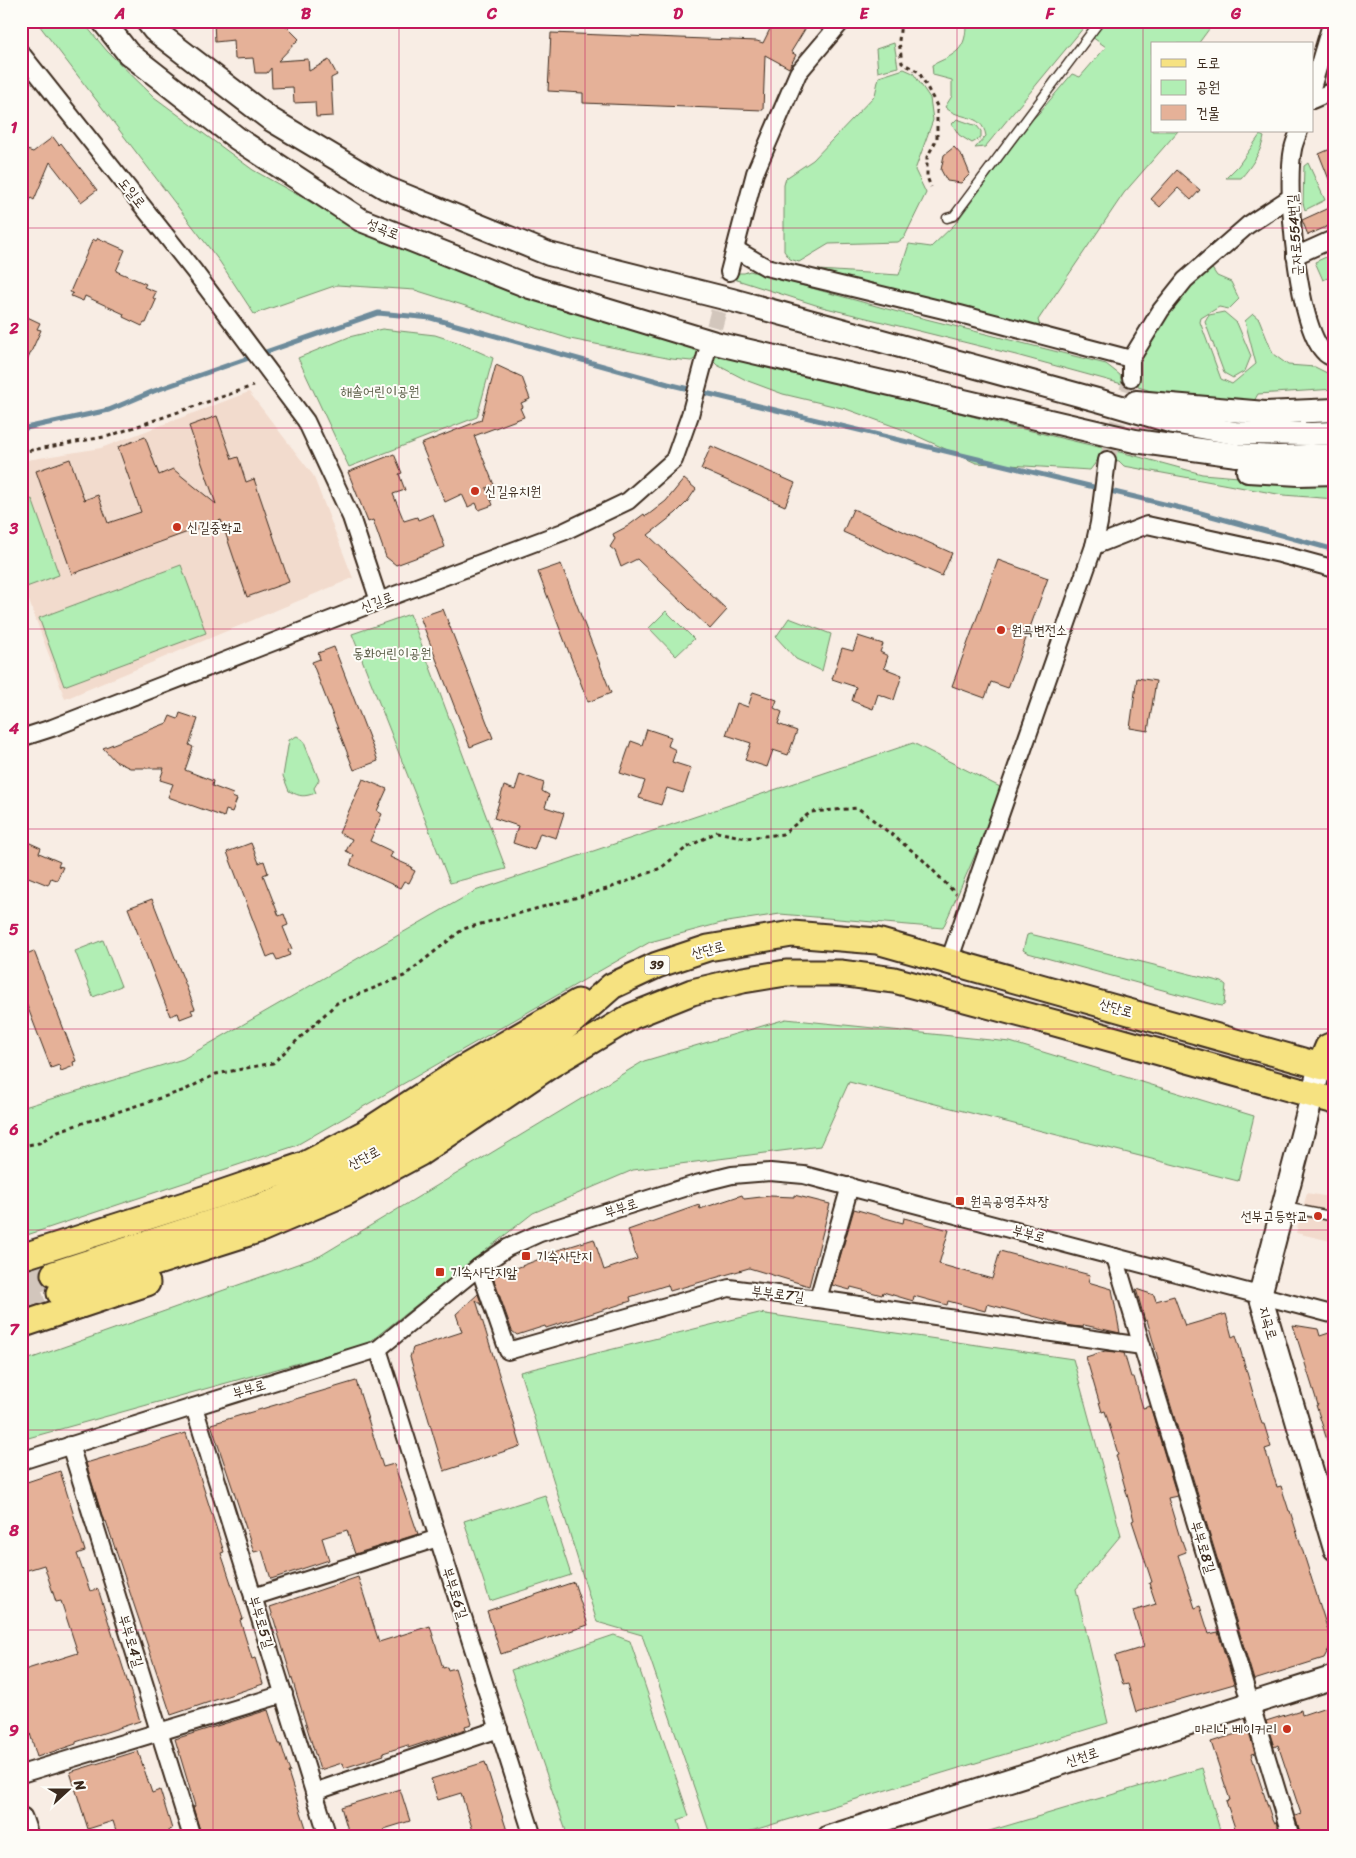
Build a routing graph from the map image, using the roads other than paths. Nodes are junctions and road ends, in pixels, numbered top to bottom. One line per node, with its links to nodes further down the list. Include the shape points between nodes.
1 (103, 21): 17 (main road, 성곡로, via 128,53 238,140 361,220 530,287)
2 (147, 21): 21 (main road, via 154,30 270,119 386,188 540,250)
3 (842, 21): 14 (street, via 798,73 755,173)
4 (1100, 21): 12 (lane, via 954,216)
5 (1332, 21): 7 (street)
6 (21, 53): 30 (street, 도일로, via 194,270 306,421 351,517)
7 (1314, 81)
8 (1335, 90): 9 (street)
9 (1314, 99)
10 (1299, 132): 11 (street, 군자로554번길, via 1293,151)
11 (1291, 197): 15 (street, 군자로554번길); 18 (street, via 1248,225 1185,280 1161,310)
12 (947, 218)
13 (1335, 238): 15 (street)
14 (735, 248): 16 (street); 18 (street, via 766,267)
15 (1295, 256): 19 (street, 군자로554번길, via 1311,332 1324,353)
16 (729, 272)
17 (711, 349): 24 (main road, 성곡로); 30 (street, 신길로, via 674,460 628,501 563,532)
18 (1131, 359): 20 (street)
19 (1335, 359)
20 (1131, 378)
21 (1101, 401): 22 (main road, via 1265,413); 23 (main road, via 1173,422 1235,433)
22 (1335, 410)
23 (1335, 432)
24 (1134, 441): 25 (main road, via 1237,455); 27 (main road, via 1194,463 1239,470 1299,474)
25 (1335, 455)
26 (1106, 465): 28 (street)
27 (1335, 472)
28 (1094, 546): 29 (street, via 1147,525); 32 (street)
29 (1335, 569)
30 (379, 601): 31 (street, 신길로)
31 (21, 738)
32 (949, 961): 33 (main road, 산단로 / 39, via 878,941 792,934 708,948 657,965); 36 (main road, 산단로 / 39)
33 (612, 986): 34 (main road, 산단로 / 39, via 545,1045 373,1155 275,1202 57,1283 261,1229 345,1193 420,1153 552,1064); 41 (main road, via 466,1067 365,1133 304,1165)
34 (632, 1016): 37 (main road, 산단로 / 39, via 692,992 743,980 786,972 840,973 894,980); 48 (main road, via 544,1089 424,1168 354,1207 265,1244)
35 (1335, 1044): 36 (main road, via 1328,1047)
36 (1327, 1068): 37 (main road, 지곡로)
37 (1323, 1098): 39 (main road, 지곡로)
38 (850, 1186): 42 (street, 부부로); 44 (street, 부부로, via 796,1174 732,1175 540,1233 507,1248); 46 (street)
39 (1283, 1207): 40 (lane); 45 (main road, 지곡로)
40 (1335, 1217)
41 (31, 1254): 43 (main road)
42 (1115, 1257): 45 (street, 부부로); 49 (street, 부부로8길)
43 (21, 1267)
44 (479, 1267): 46 (street, 부부로7길, via 508,1351 729,1288); 50 (street, 부부로)
45 (1260, 1295): 47 (street, 부부로); 55 (main road, 지곡로)
46 (818, 1298): 49 (street, 부부로7길)
47 (1335, 1315)
48 (21, 1325)
49 (1142, 1346): 59 (street, 부부로8길)
50 (378, 1349): 51 (street, 부부로); 54 (street, 부부로6길)
51 (194, 1407): 52 (street, 부부로); 56 (street, 부부로5길)
52 (70, 1446): 53 (street, 부부로); 61 (street, 부부로4길)
53 (21, 1461)
54 (438, 1538): 56 (street); 60 (street, 부부로6길)
55 (1335, 1549)
56 (253, 1597): 58 (street, 부부로5길)
57 (1335, 1677): 59 (main road, 신천로)
58 (284, 1694): 61 (street); 63 (street, 부부로5길)
59 (1250, 1704): 69 (main road, 신천로); 70 (street, 부부로8길)
60 (499, 1730): 63 (street); 68 (street, 부부로6길)
61 (160, 1732): 62 (street); 66 (street, 부부로4길)
62 (21, 1774)
63 (314, 1792): 67 (street, 부부로5길)
64 (21, 1819): 65 (main road)
65 (27, 1837)
66 (192, 1837)
67 (328, 1837)
68 (533, 1837)
69 (829, 1837)
70 (1291, 1837)

